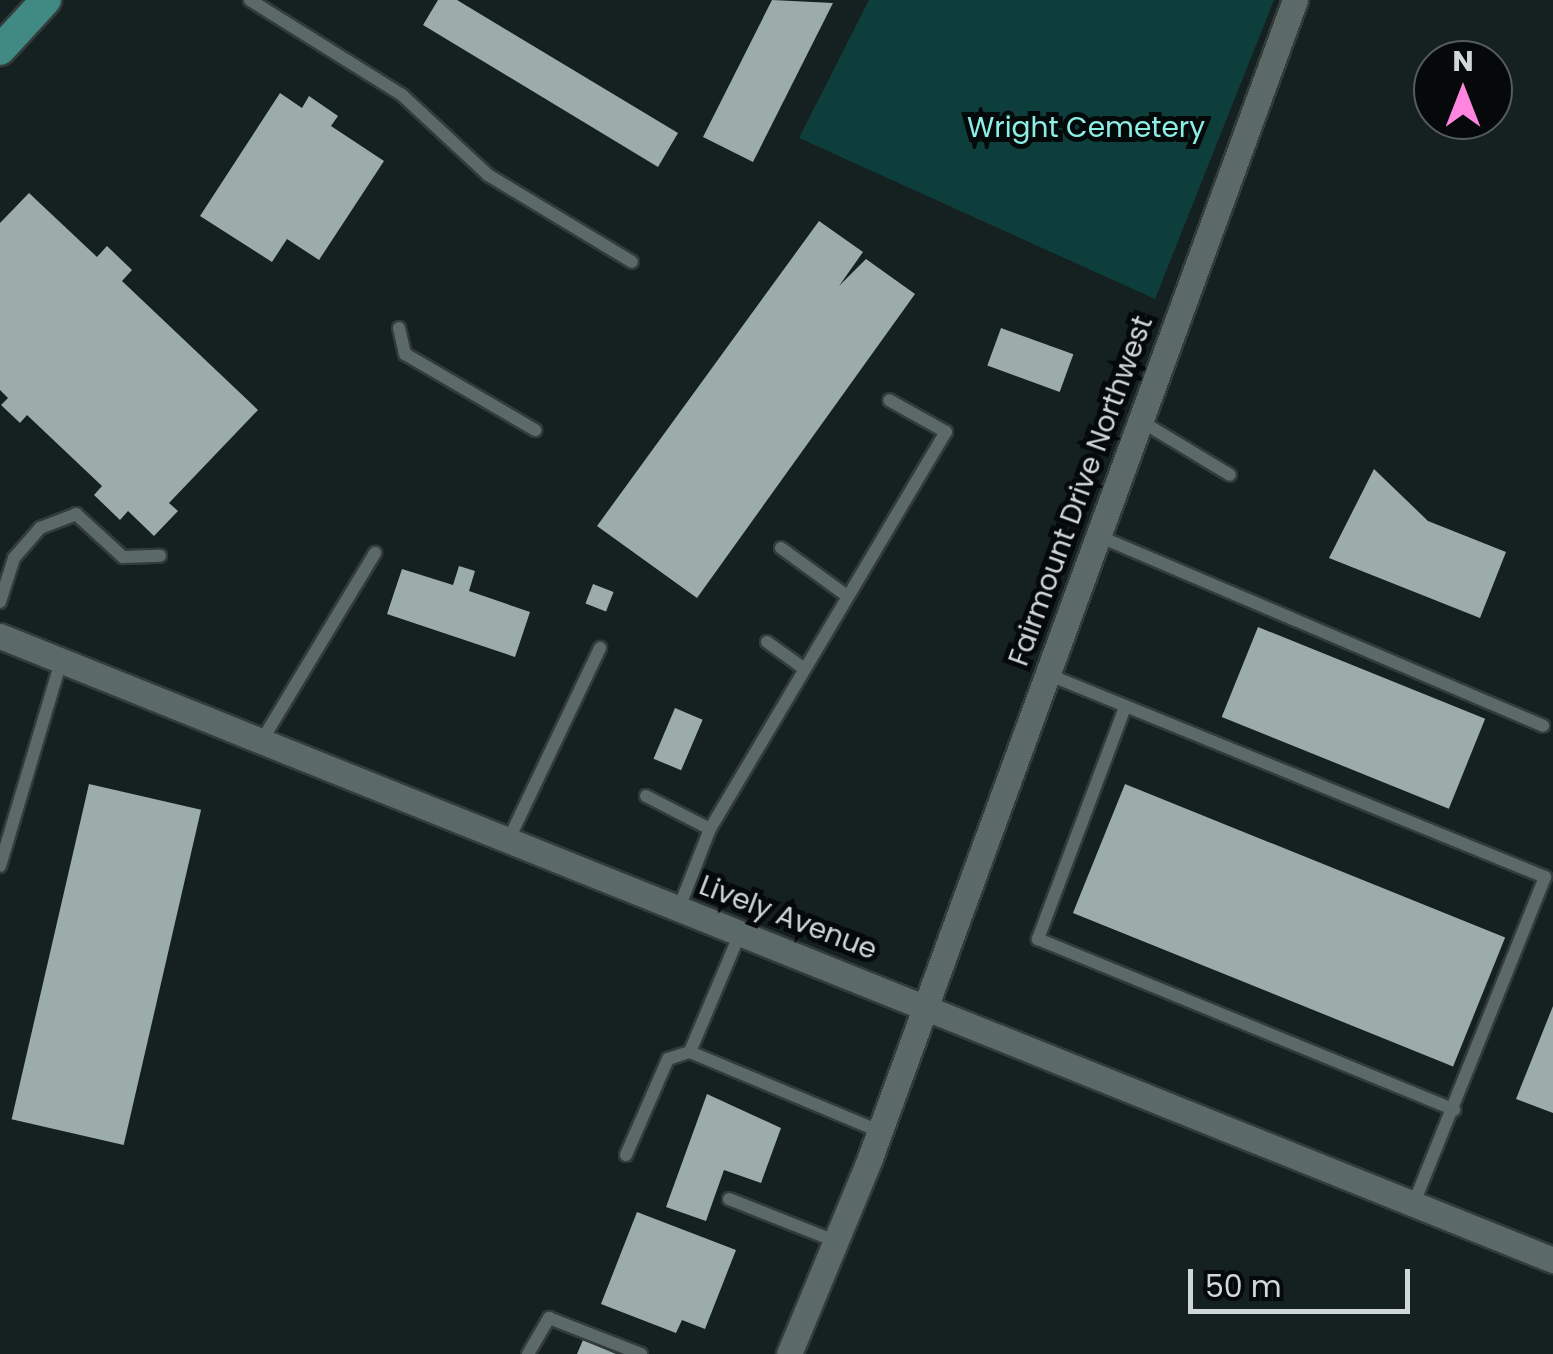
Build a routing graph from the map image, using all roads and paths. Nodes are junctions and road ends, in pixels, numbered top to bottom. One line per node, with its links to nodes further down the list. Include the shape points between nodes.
1 (46, 0): 4 (main road)
2 (250, 0): 5 (lane, via 402,95 488,175)
3 (1295, 0): 8 (street, Fairmount Drive Northwest)
4 (0, 50)
5 (632, 262)
6 (398, 328): 9 (lane, via 405,354)
7 (889, 400): 17 (lane, via 946,432)
8 (1139, 420): 10 (lane); 11 (street, Fairmount Drive Northwest)
9 (534, 430)
10 (1230, 475)
11 (1096, 535): 24 (street, Fairmount Drive Northwest); 26 (lane)
12 (781, 548): 17 (lane)
13 (0, 551): 16 (lane)
14 (375, 553): 27 (lane)
15 (160, 556): 16 (lane, via 123,556 76,514 40,528)
16 (14, 558): 18 (lane)
17 (847, 596): 23 (lane)
18 (0, 602)
19 (0, 636): 22 (street, Lively Avenue)
20 (768, 642): 23 (lane)
21 (600, 648): 30 (lane)
22 (61, 662): 27 (street, Lively Avenue); 31 (lane)
23 (803, 668): 29 (lane)
24 (1045, 672): 25 (lane); 34 (street, Fairmount Drive Northwest)
25 (1124, 710): 36 (lane, via 1038,939); 36 (lane, via 1545,877)
26 (1543, 726)
27 (260, 744): 30 (street, Lively Avenue)
28 (646, 796): 29 (lane)
29 (710, 829): 32 (lane)
30 (508, 841): 32 (street, Lively Avenue)
31 (0, 866)
32 (679, 908): 33 (street, Lively Avenue)
33 (741, 931): 34 (street, Lively Avenue); 35 (lane)
34 (923, 1002): 37 (street, Fairmount Drive Northwest); 40 (street, Lively Avenue)
35 (690, 1052): 37 (lane); 38 (lane, via 668,1059)
36 (1454, 1110): 40 (lane)
37 (880, 1130): 41 (street, Fairmount Drive Northwest)
38 (626, 1155)
39 (729, 1199): 41 (lane)
40 (1414, 1204): 42 (street, Lively Avenue)
41 (835, 1240): 45 (street, Fairmount Drive Northwest)
42 (1553, 1260)
43 (528, 1354): 44 (lane, via 548,1318)
44 (641, 1354)
45 (789, 1354)

